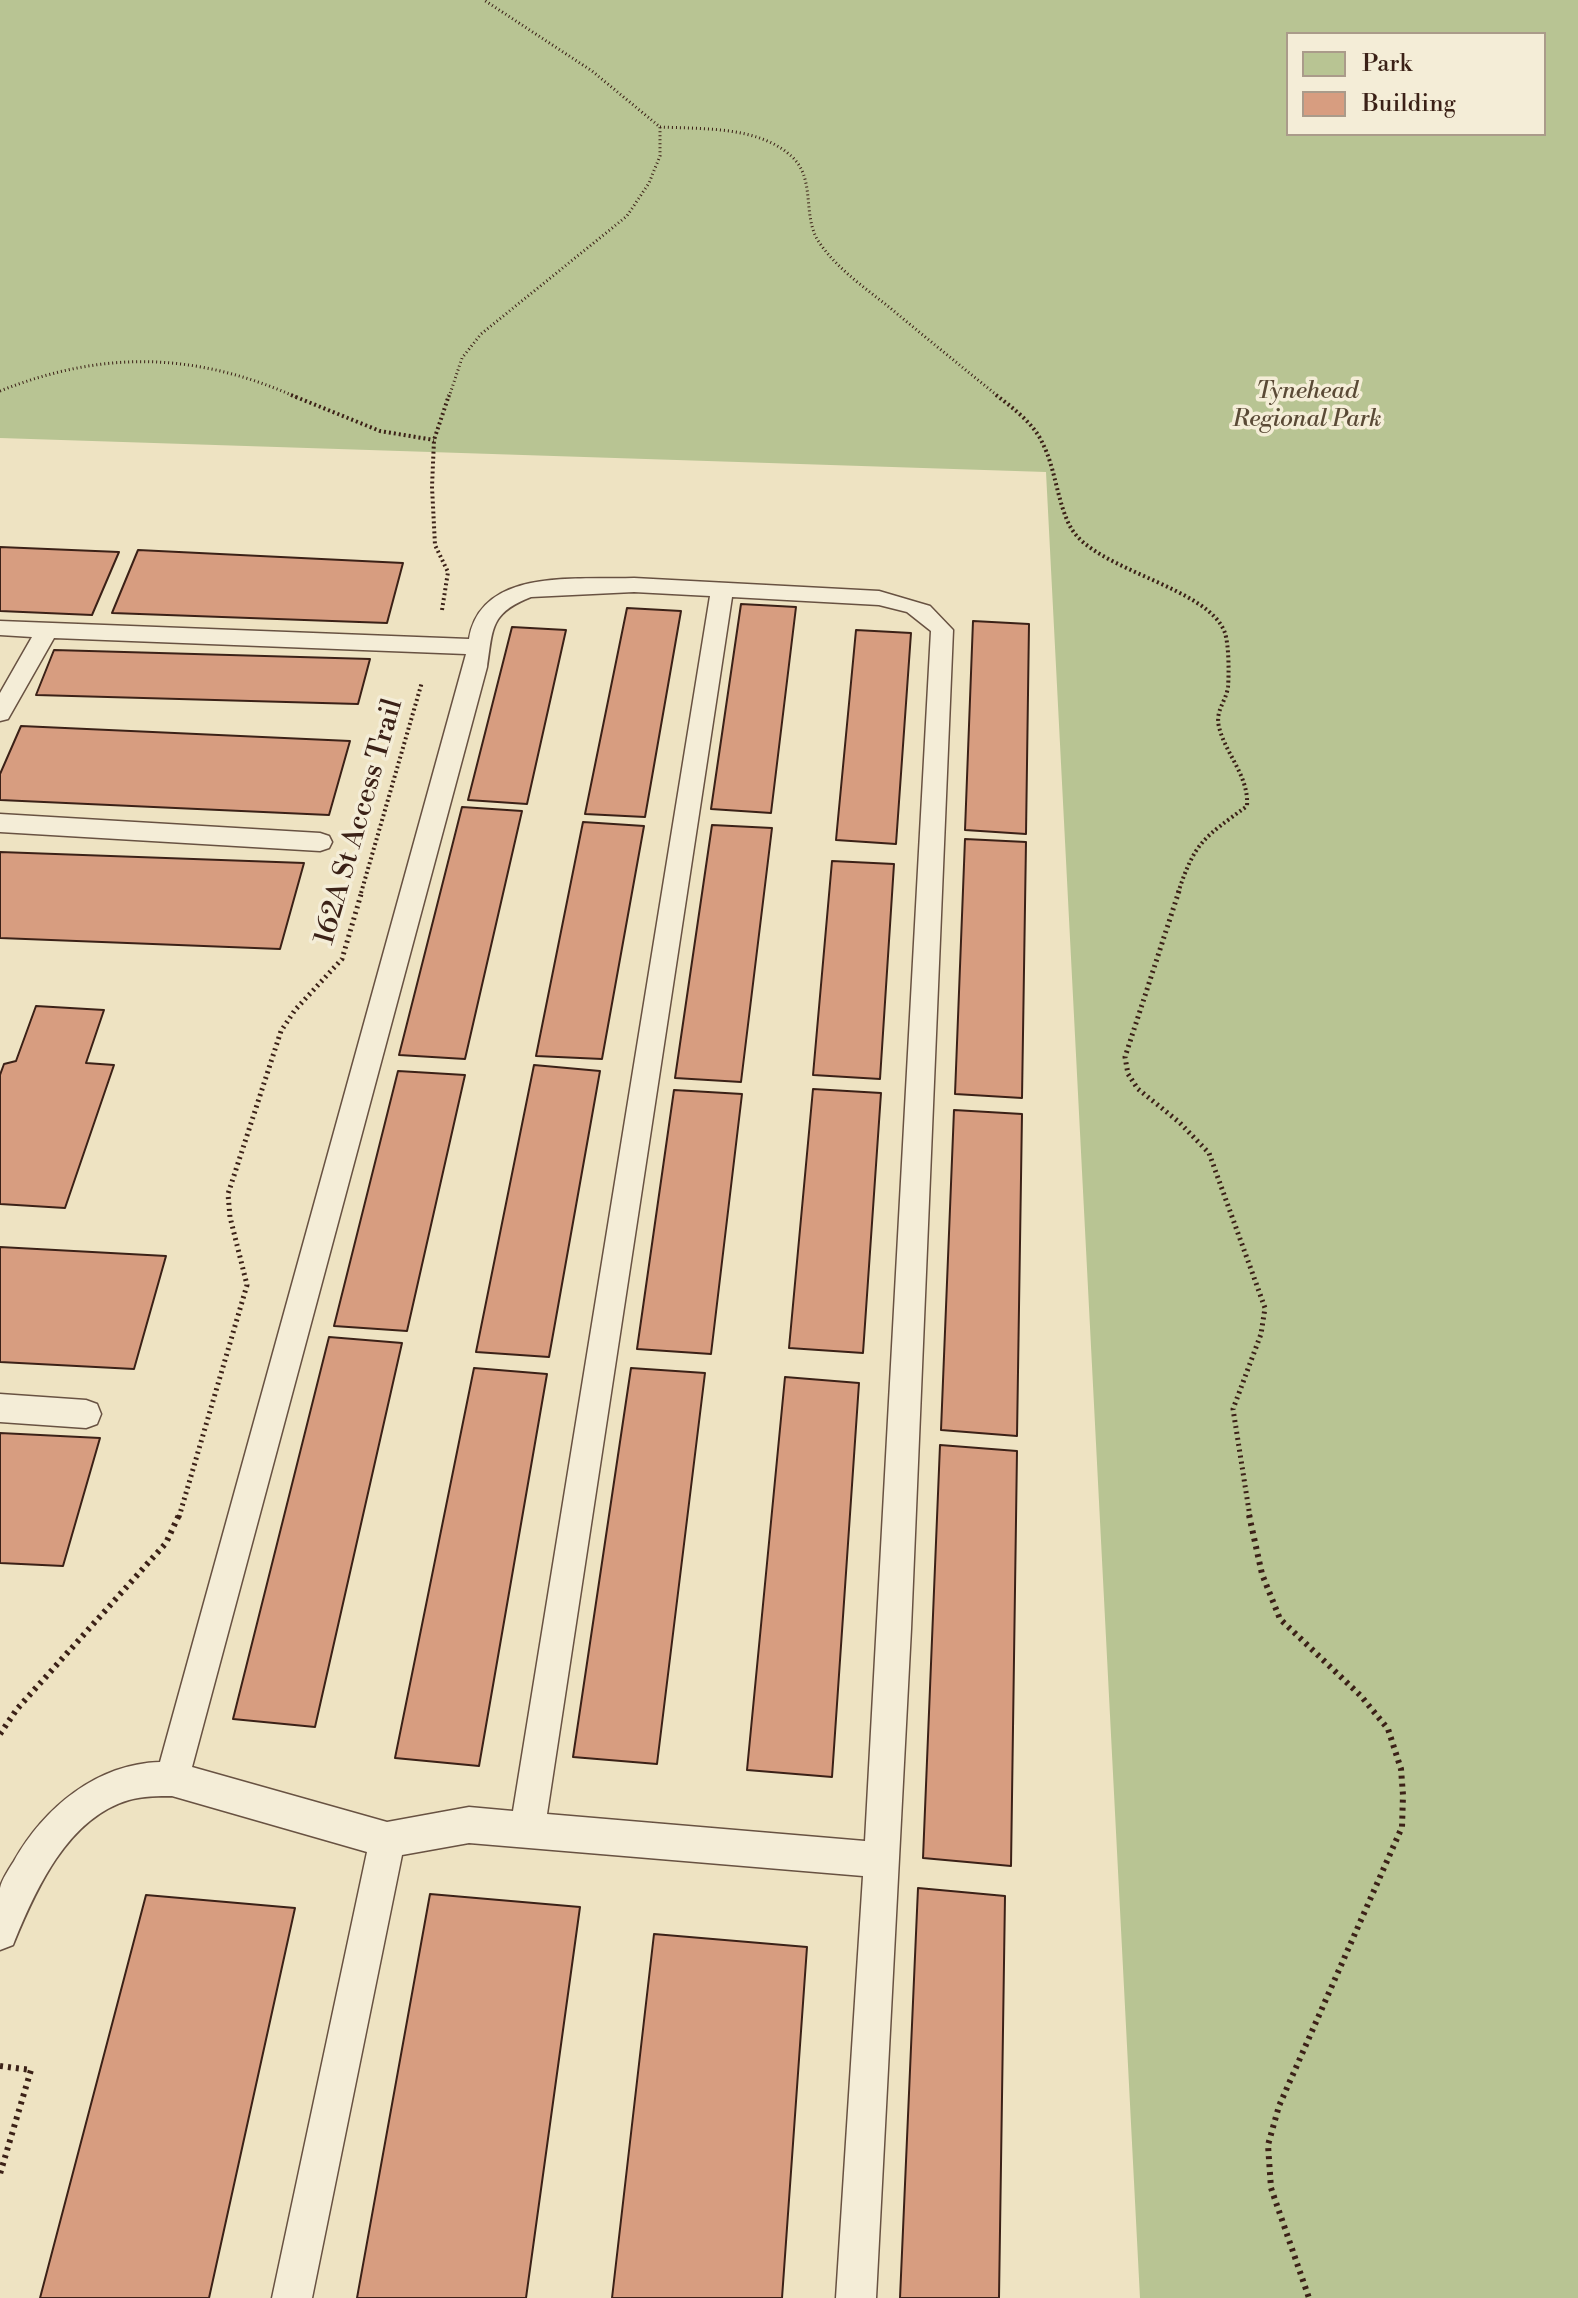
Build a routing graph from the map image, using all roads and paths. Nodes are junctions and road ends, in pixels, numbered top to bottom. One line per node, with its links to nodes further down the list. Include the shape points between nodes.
1 (484, 0): 2 (path, via 592,71)
2 (660, 127): 4 (path, 162A St Access Trail, via 660,156 627,216 481,334 462,358); 25 (path, via 742,133 791,157 802,168 809,222 821,247 1021,415 1042,441 1072,530 1095,550 1197,604 1225,633 1228,690 1218,709 1219,727 1248,791 1247,806 1191,854 1125,1057 1138,1089 1209,1153 1265,1308 1265,1329 1233,1409 1271,1599 1281,1621 1381,1713 1398,1746 1406,1783 1402,1827 1279,2106 1268,2145 1271,2188)
3 (0, 391): 4 (path, via 84,366 194,365 226,370 375,430)
4 (434, 440): 8 (path, 162A St Access Trail, via 435,545 448,580)
5 (722, 590): 9 (lane, via 634,585 528,590 491,609); 17 (lane); 19 (lane, via 903,602 934,618 942,630)
6 (0, 628): 7 (lane)
7 (48, 629): 8 (lane); 10 (lane)
8 (432, 643): 9 (lane); 15 (path, 162A St Access Trail, via 342,959 281,1031 228,1194 247,1285 177,1523 153,1561)
9 (477, 647): 16 (lane)
10 (0, 713)
11 (0, 823): 12 (lane)
12 (320, 842)
13 (0, 1408): 14 (lane)
14 (86, 1414)
15 (0, 1734)
16 (172, 1779): 18 (lane); 20 (lane, via 123,1784 65,1822 33,1861)
17 (527, 1830): 18 (lane, via 469,1825); 19 (lane)
18 (387, 1840): 23 (lane)
19 (881, 1860): 24 (lane)
20 (0, 1932)
21 (0, 2066): 22 (path, via 31,2070)
22 (0, 2174)
23 (292, 2298)
24 (856, 2298)
25 (1309, 2298)

